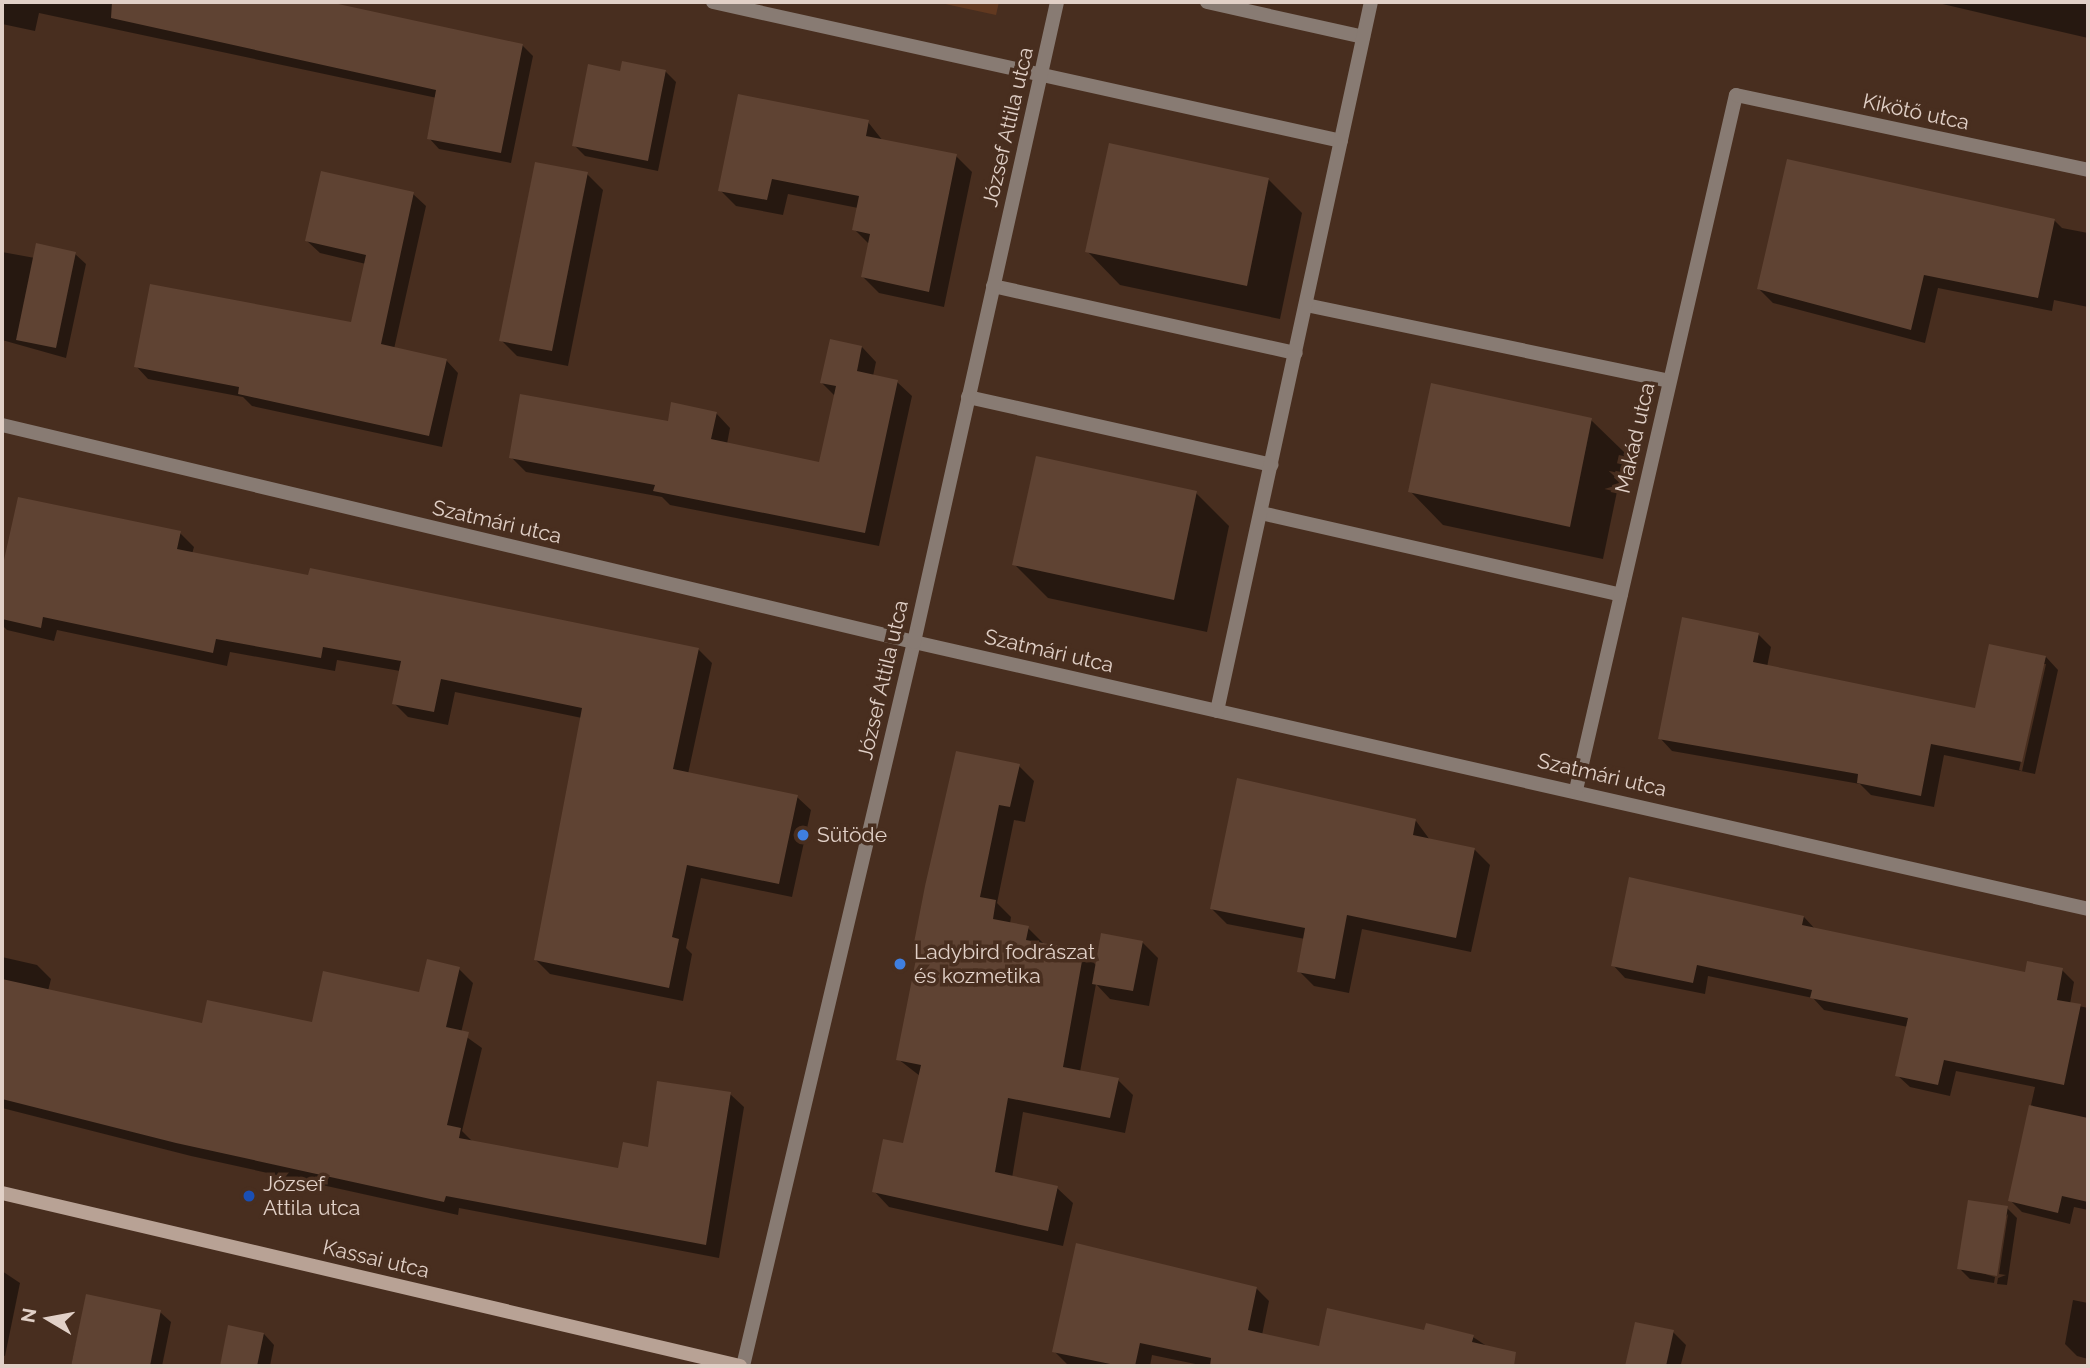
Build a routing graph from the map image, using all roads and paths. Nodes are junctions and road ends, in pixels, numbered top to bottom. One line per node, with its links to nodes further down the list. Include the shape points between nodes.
1 (713, 2): 6 (street)
2 (1058, 2): 6 (street, József Attila utca)
3 (1206, 2): 5 (street)
4 (1371, 2): 5 (street)
5 (1363, 37): 8 (street)
6 (1042, 74): 8 (street); 10 (street, József Attila utca)
7 (1736, 95): 9 (street, Kikötő utca); 13 (street, Makád utca)
8 (1341, 141): 11 (street)
9 (2088, 170)
10 (993, 286): 12 (street); 14 (street, József Attila utca)
11 (1306, 305): 12 (street); 13 (street)
12 (1296, 353): 16 (street)
13 (1669, 382): 18 (street, Makád utca)
14 (968, 397): 16 (street); 19 (street, József Attila utca)
15 (2, 425): 19 (street, Szatmári utca)
16 (1271, 465): 17 (street)
17 (1261, 513): 18 (street); 20 (street)
18 (1621, 595): 21 (street, Makád utca)
19 (914, 642): 20 (street, Szatmári utca); 24 (street, József Attila utca)
20 (1217, 711): 21 (street, Szatmári utca)
21 (1576, 790): 22 (street, Szatmári utca)
22 (2088, 909)
23 (2, 1193): 24 (street, Kassai utca)
24 (741, 1366)

